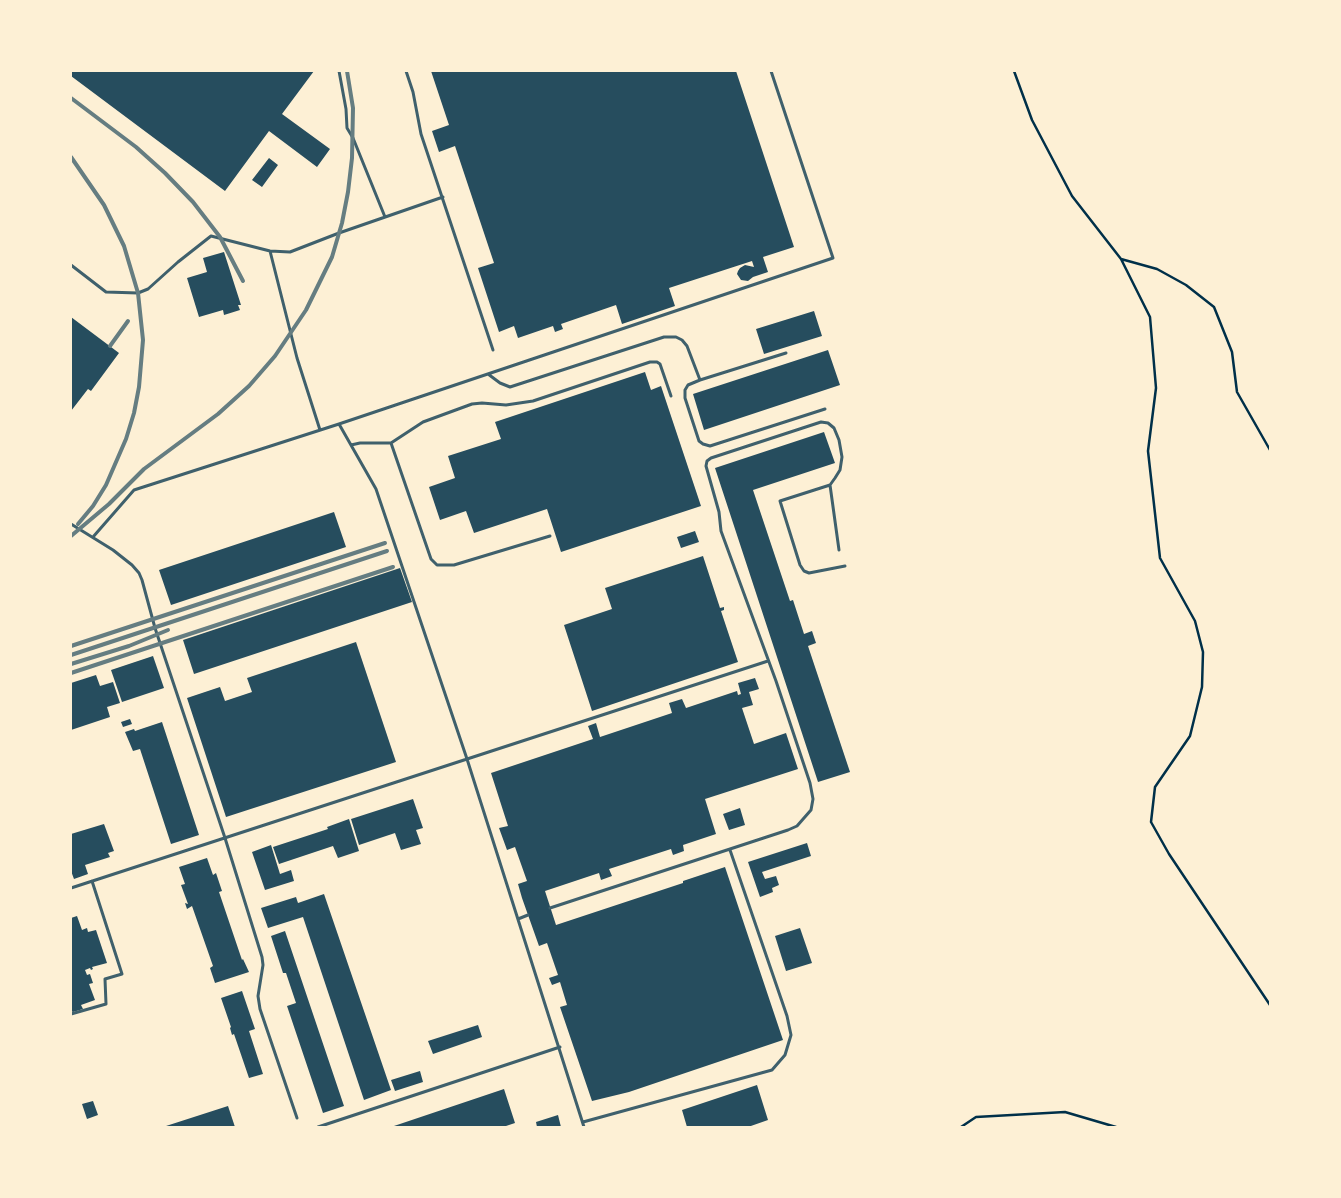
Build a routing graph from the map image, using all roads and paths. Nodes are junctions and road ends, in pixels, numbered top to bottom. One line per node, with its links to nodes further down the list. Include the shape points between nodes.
1 (339, 71): 6 (lane, via 347,128)
2 (406, 71): 5 (lane, via 421,134)
3 (771, 71): 12 (lane, via 833,258)
4 (1014, 71): 8 (path, via 1032,120 1072,196)
5 (443, 197): 6 (lane); 10 (lane)
6 (385, 218): 7 (lane, via 290,252)
7 (270, 251): 9 (lane, via 211,236 148,289 138,293 106,292); 17 (lane, via 297,358)
8 (1121, 259): 20 (path, via 1157,269 1186,285 1214,307 1232,352 1237,392); 36 (path, via 1150,317 1156,388 1148,451 1160,558 1195,621 1203,652 1202,686 1190,736 1155,787 1150,822)
9 (71, 265)
10 (493, 350)
11 (786, 353): 13 (lane)
12 (488, 374): 13 (lane, via 510,387 664,337 676,337 687,346); 16 (lane)
13 (700, 380): 15 (lane, via 688,385 685,398 699,441 710,446)
14 (671, 396): 18 (lane, via 660,364 650,362 533,401 506,405 472,404 423,422)
15 (825, 409)
16 (339, 424): 17 (lane); 19 (lane)
17 (320, 430): 24 (lane, via 134,490)
18 (391, 443): 19 (lane); 23 (lane, via 430,559 437,565 454,565)
19 (351, 446): 28 (lane, via 376,489)
20 (1270, 450)
21 (830, 485): 25 (lane); 26 (lane, via 780,501 804,571 809,573); 27 (lane, via 840,470 842,457 839,440 828,423 821,422 707,461 721,531)
22 (71, 524): 24 (lane)
23 (550, 536)
24 (93, 537): 29 (lane, via 114,550 139,573 154,628)
25 (839, 550)
26 (845, 566)
27 (768, 661): 28 (lane); 30 (lane, via 810,783 813,805 797,826)
28 (467, 759): 29 (lane); 35 (lane)
29 (225, 838): 31 (lane); 39 (lane, via 262,957 260,1009)
30 (730, 850): 33 (lane); 40 (lane, via 787,1016 791,1035 785,1054 772,1070)
31 (92, 881): 32 (lane); 37 (lane, via 122,974 105,979 106,1004)
32 (71, 888)
33 (550, 908)
34 (528, 916): 35 (lane)
35 (518, 918): 38 (lane)
36 (1270, 1005)
37 (71, 1014)
38 (560, 1047): 40 (lane); 41 (lane)
39 (297, 1118)
40 (584, 1125)
41 (318, 1127)
42 (961, 1127): 43 (path, via 976,1117 1065,1112)
43 (1116, 1127)

